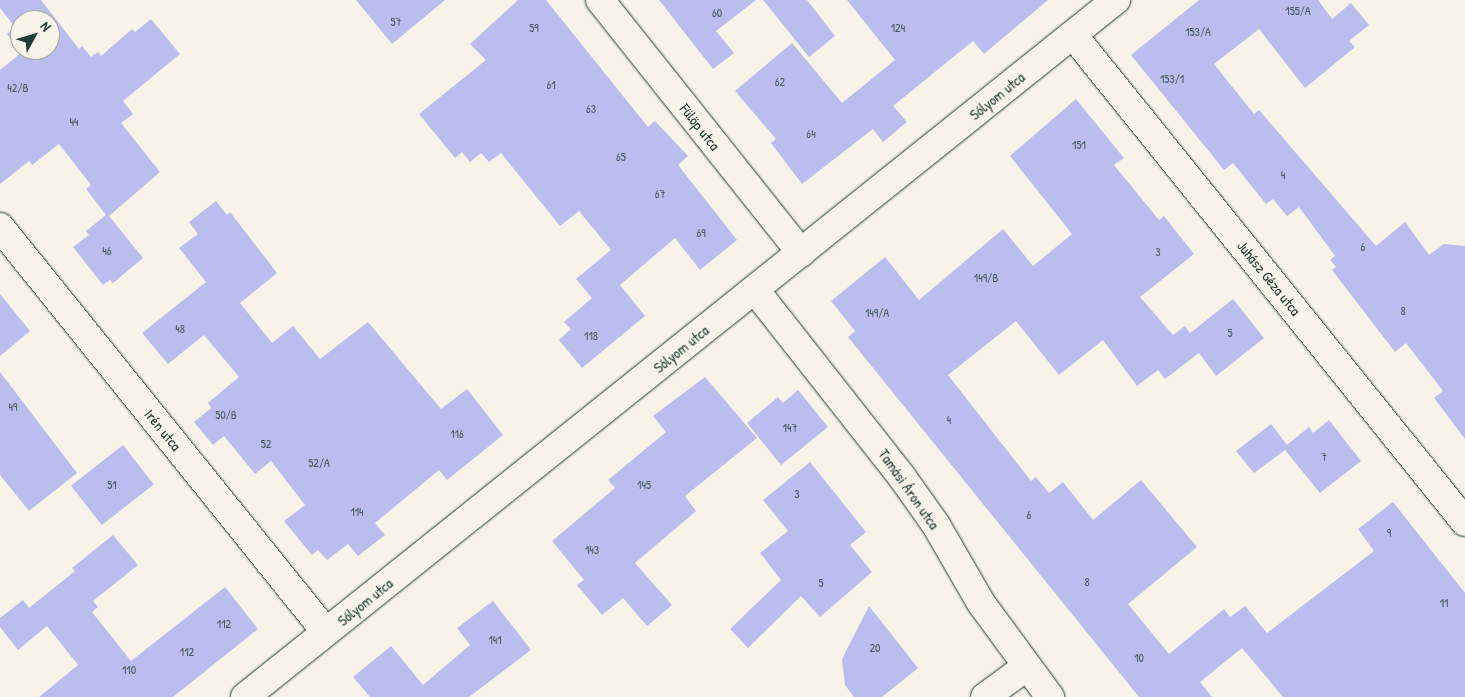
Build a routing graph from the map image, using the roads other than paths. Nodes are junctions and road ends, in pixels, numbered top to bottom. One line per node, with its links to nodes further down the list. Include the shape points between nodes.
1 (600, 0): 5 (street, Fülöp utca)
2 (1116, 0): 3 (street, Sólyom utca)
3 (1073, 35): 5 (street, Sólyom utca); 7 (street, Juhász Géza utca)
4 (0, 227): 8 (street, Irén utca)
5 (801, 253): 6 (street, Sólyom utca)
6 (755, 290): 8 (street, Sólyom utca); 9 (street, Tamási Áron utca, via 920,502 981,603)
7 (1465, 522)
8 (326, 632): 10 (street, Sólyom utca)
9 (1026, 666): 11 (street); 12 (street, Tamási Áron utca)
10 (245, 697)
11 (985, 697)
12 (1050, 697)

